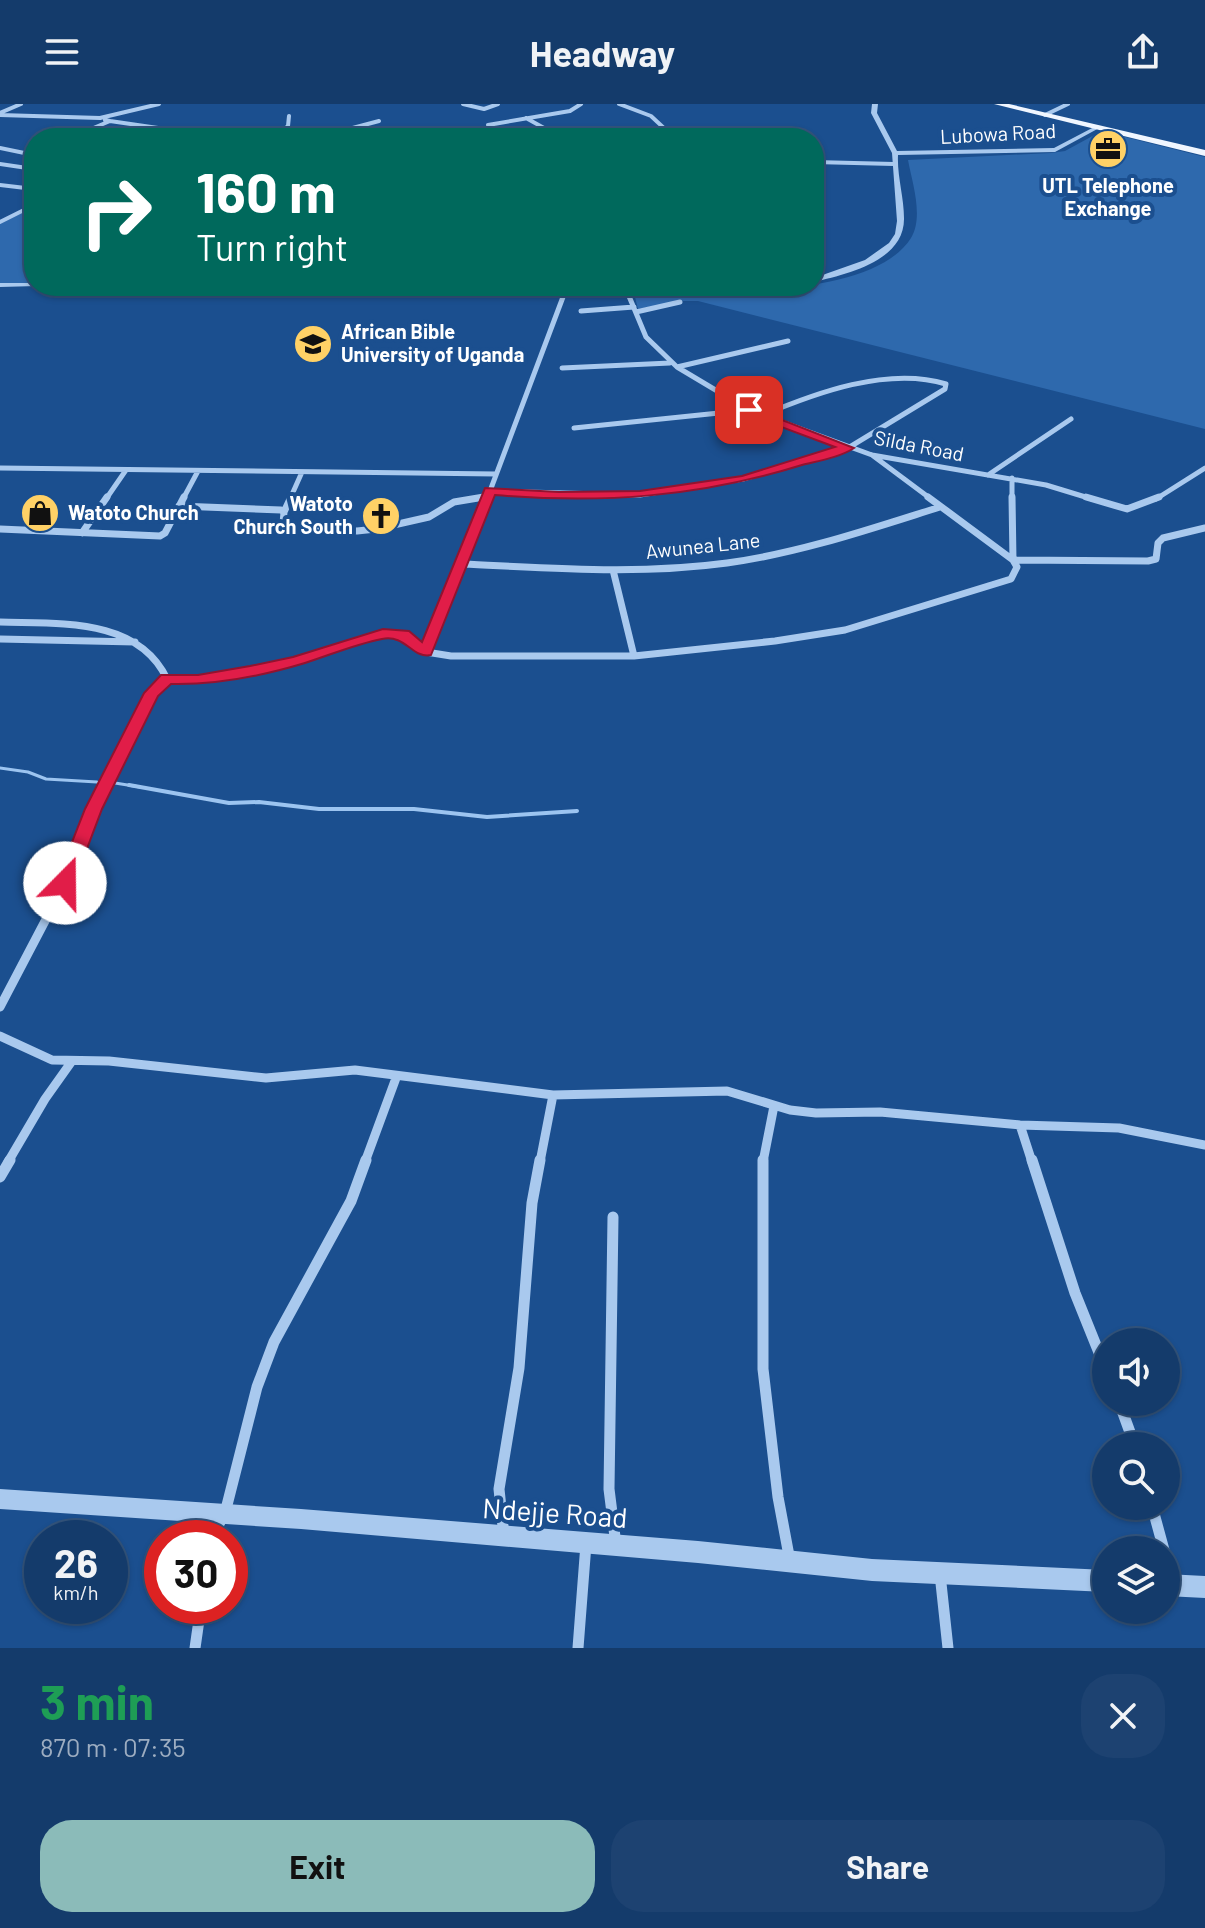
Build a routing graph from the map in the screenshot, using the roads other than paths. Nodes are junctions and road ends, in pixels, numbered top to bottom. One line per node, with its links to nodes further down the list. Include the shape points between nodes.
1 (21, 104): 10 (street)
2 (159, 104): 13 (street)
3 (463, 104): 4 (street, via 484,109)
4 (498, 104)
5 (581, 104): 14 (street, via 572,111)
6 (619, 104): 24 (street, via 651,116)
7 (875, 104): 27 (street, via 874,113)
8 (998, 104): 11 (main road)
9 (1068, 104): 11 (street)
10 (0, 114): 13 (street)
11 (1045, 115): 18 (main road)
12 (289, 116): 21 (street)
13 (100, 118): 15 (street)
14 (525, 118): 17 (street); 23 (street)
15 (110, 121): 19 (street); 20 (street)
16 (379, 121): 22 (street)
17 (488, 125)
18 (1098, 127): 27 (street, Lubowa Road, via 1055,150); 28 (main road)
19 (94, 128)
20 (158, 128)
21 (285, 128)
22 (353, 128)
23 (544, 128)
24 (664, 128)
25 (0, 148): 26 (street)
26 (24, 153)
27 (895, 153): 31 (street)
28 (1205, 153)
29 (824, 162): 31 (street)
30 (0, 164): 32 (street)
31 (894, 164): 37 (street, via 901,223 897,238 856,267)
32 (24, 168)
33 (0, 185): 34 (street)
34 (24, 188)
35 (24, 210): 36 (street)
36 (0, 222)
37 (824, 277)
38 (0, 285): 39 (street)
39 (24, 285)
40 (563, 296): 59 (street)
41 (632, 296): 43 (street, Silda Road)
42 (680, 302): 43 (street)
43 (635, 310): 44 (street); 46 (street, Silda Road, via 646,337)
44 (581, 311)
45 (788, 341): 46 (street)
46 (674, 365): 47 (street); 48 (street, Silda Road)
47 (562, 368)
48 (749, 410): 49 (street, Silda Road); 51 (street)
49 (761, 416): 52 (street, Silda Road); 52 (street, via 858,386 924,379 946,384)
50 (1071, 419): 60 (street)
51 (574, 428)
52 (848, 448): 53 (street, Silda Road); 62 (street, via 743,479 640,495)
53 (872, 455): 60 (street, Silda Road); 64 (street)
54 (0, 468): 56 (street)
55 (1205, 468): 61 (street, Silda Road, via 1140,507 1127,509)
56 (126, 470): 57 (street); 68 (street)
57 (198, 471): 58 (street); 63 (street)
58 (302, 472): 59 (street); 65 (street)
59 (496, 474): 62 (street)
60 (987, 475): 61 (street, Silda Road)
61 (1012, 478): 69 (street)
62 (490, 491): 65 (street, via 429,517 357,531 293,527 283,524); 70 (street)
63 (179, 506): 65 (street); 68 (street, via 160,536)
64 (940, 507): 69 (street); 71 (street, Awunea Lane, via 766,556)
65 (284, 512)
66 (1205, 528): 69 (street, via 1163,538 1156,559 1148,561)
67 (0, 529): 68 (street)
68 (82, 533)
69 (1013, 560): 76 (street, via 1017,567 1011,579 845,630)
70 (463, 564): 71 (street, Awunea Lane); 75 (street)
71 (613, 570): 76 (street)
72 (0, 622): 74 (street, via 82,626)
73 (0, 639): 74 (street)
74 (136, 642): 77 (street, via 162,663)
75 (426, 652): 76 (street); 77 (street, via 403,634 383,633 250,671)
76 (634, 656)
77 (167, 679): 78 (street, via 152,693 93,809 65,883)
78 (0, 1007)
79 (0, 1036): 80 (street, via 52,1060)
80 (72, 1061): 81 (street, via 266,1078 355,1070); 86 (street)
81 (396, 1078): 82 (street); 90 (street, via 351,1201 274,1342)
82 (553, 1095): 83 (street, via 727,1091); 92 (street, via 532,1203 519,1368 499,1489)
83 (774, 1106): 84 (street); 95 (street, via 761,1170 763,1369)
84 (1020, 1125): 85 (street, via 1119,1128); 88 (street)
85 (1205, 1145)
86 (0, 1177)
87 (613, 1217): 94 (street, via 609,1489)
88 (1092, 1335)
89 (0, 1499): 90 (street, Ndejje Road)
90 (225, 1513): 91 (street); 92 (street, Ndejje Road)
91 (221, 1520)
92 (504, 1537): 93 (street, Ndejje Road)
93 (586, 1543): 94 (street, Ndejje Road); 102 (street)
94 (616, 1545): 95 (street, Ndejje Road)
95 (790, 1562): 96 (street, Ndejje Road)
96 (939, 1573): 97 (street, Ndejje Road); 103 (street)
97 (1092, 1580)
98 (1180, 1586): 99 (street)
99 (1205, 1587)
100 (198, 1624): 101 (street)
101 (195, 1648)
102 (578, 1648)
103 (948, 1648)

